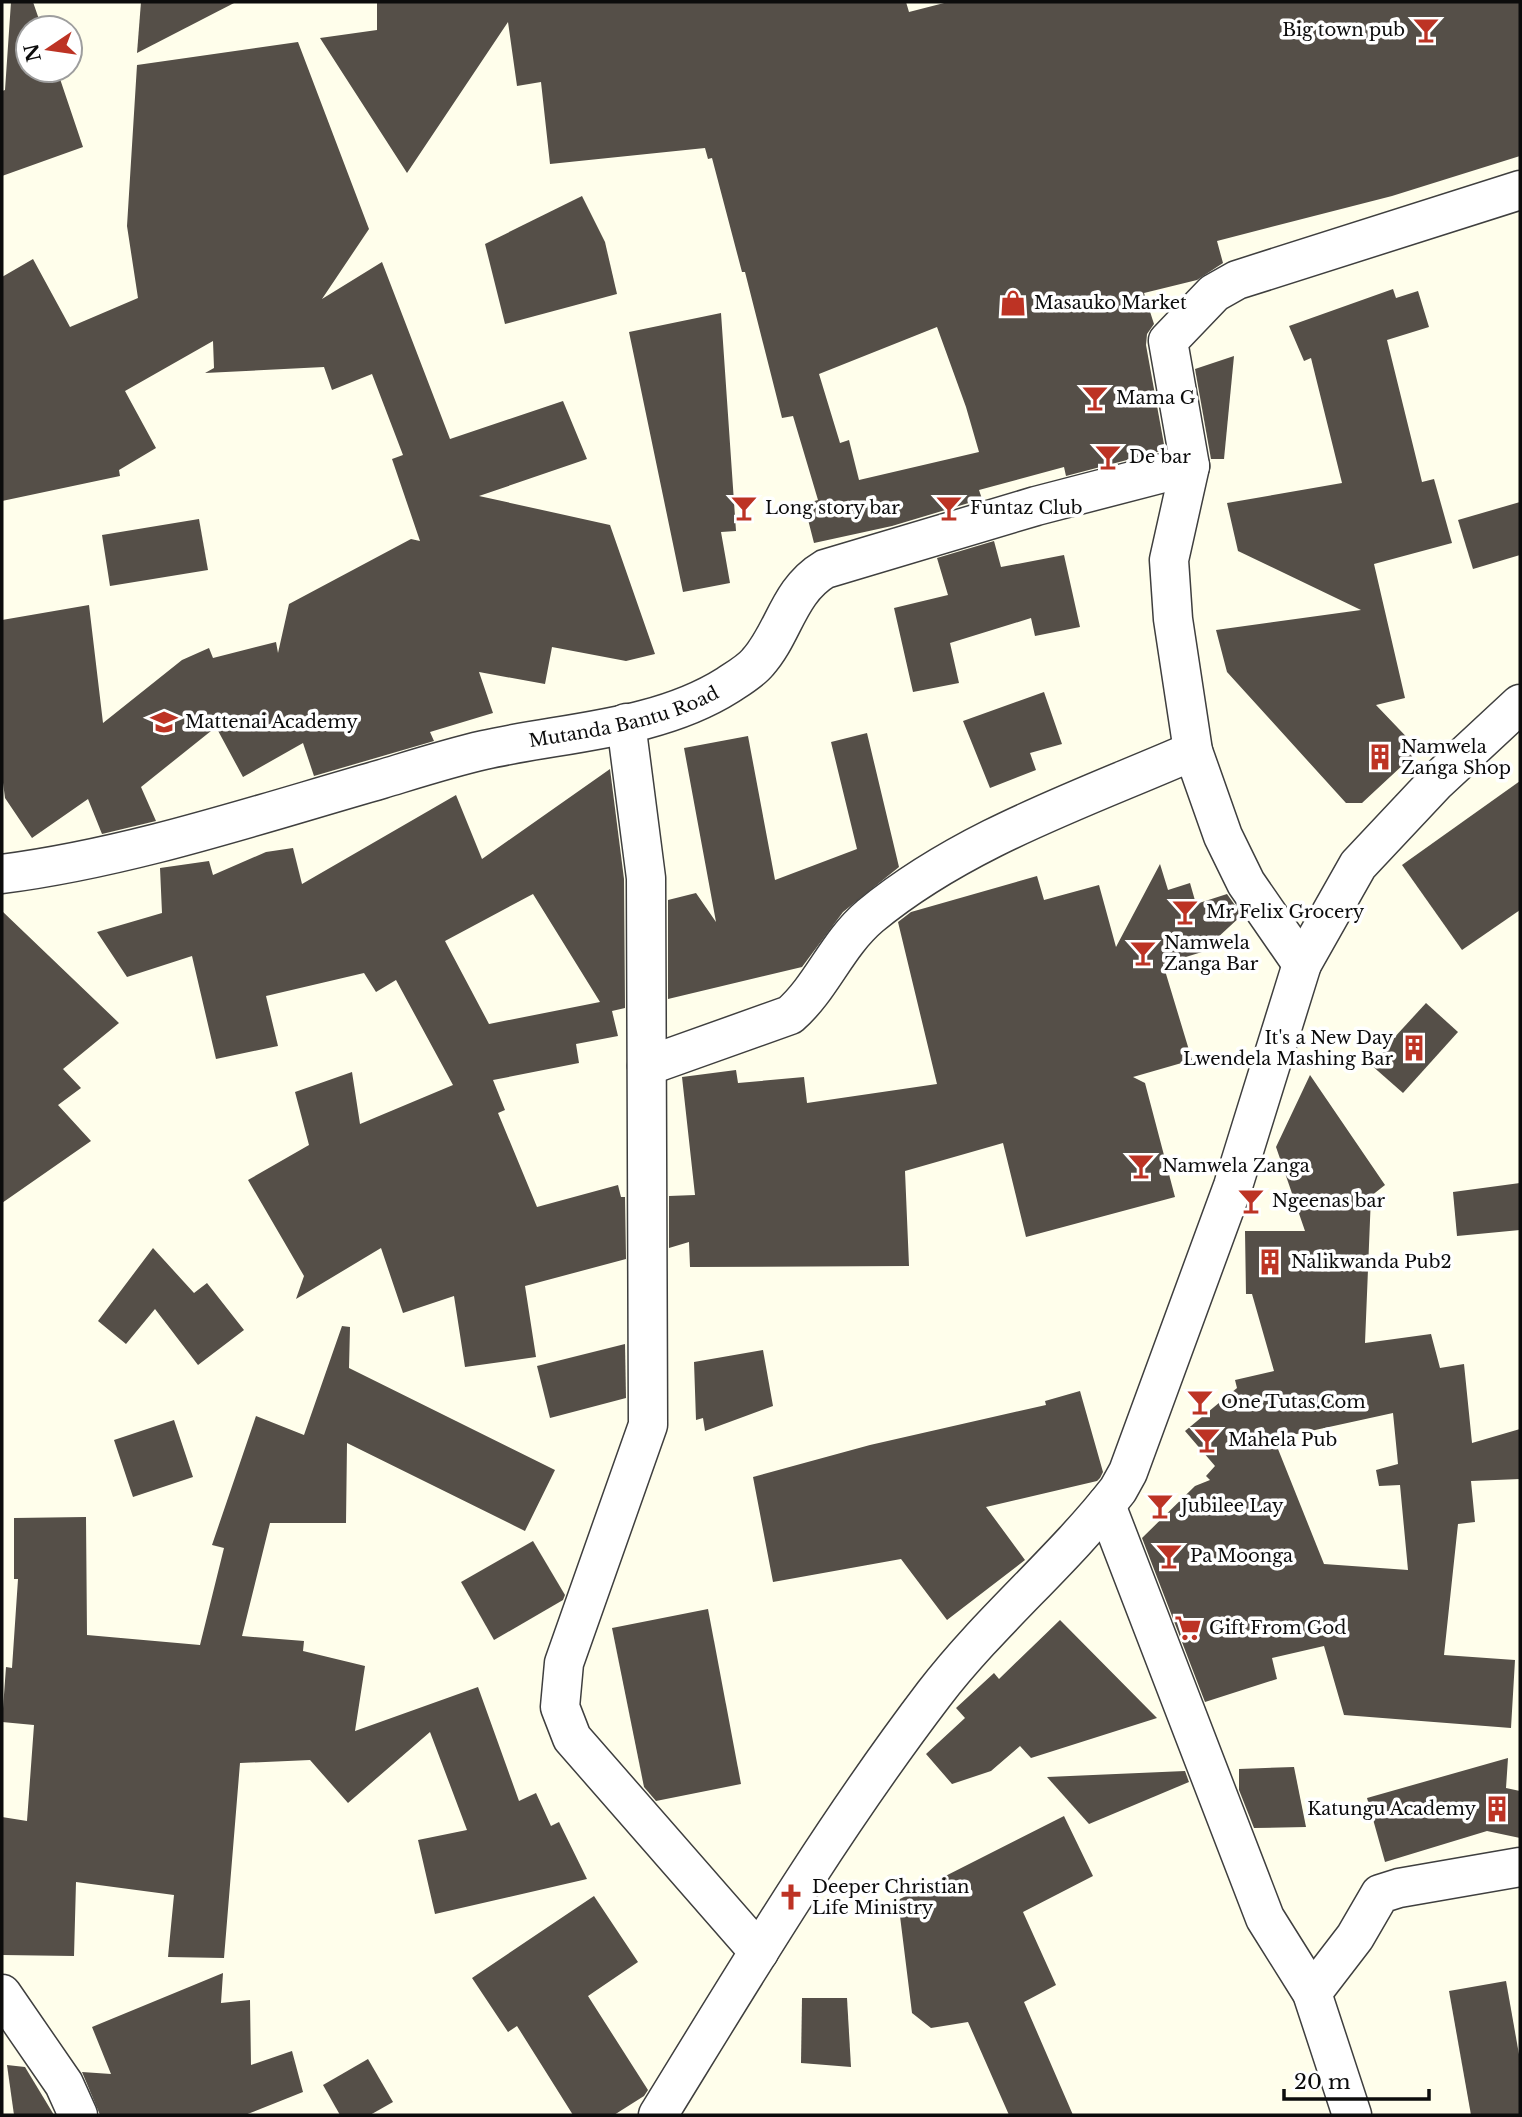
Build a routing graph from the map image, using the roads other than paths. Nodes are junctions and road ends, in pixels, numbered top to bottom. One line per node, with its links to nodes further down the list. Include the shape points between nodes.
1 (1520, 190): 2 (street, via 1237,280 1214,293 1168,341)
2 (1190, 466): 4 (street, Mutanda Bantu Road, via 825,569 797,593 758,663 727,686); 5 (street, via 1169,560 1172,619)
3 (1518, 709): 7 (street, via 1436,782 1358,865)
4 (626, 723): 6 (street, Mutanda Bantu Road, via 482,750 187,837 74,864); 8 (street, via 646,878)
5 (1193, 751): 7 (street, via 1223,836 1246,883); 8 (street, via 995,837 937,869 870,916 790,1015)
6 (2, 874)
7 (1302, 964): 9 (street, via 1233,1186 1128,1472)
8 (647, 1066): 11 (street, via 648,1424 564,1664 560,1707 572,1738)
9 (1106, 1506): 11 (street, via 935,1692); 12 (street, via 1265,1919)
10 (1520, 1867): 12 (street, via 1380,1894 1355,1937)
11 (759, 1952): 15 (street)
12 (1312, 1993): 16 (street)
13 (2, 1994): 14 (street, via 64,2084)
14 (78, 2115)
15 (658, 2115)
16 (1352, 2115)

